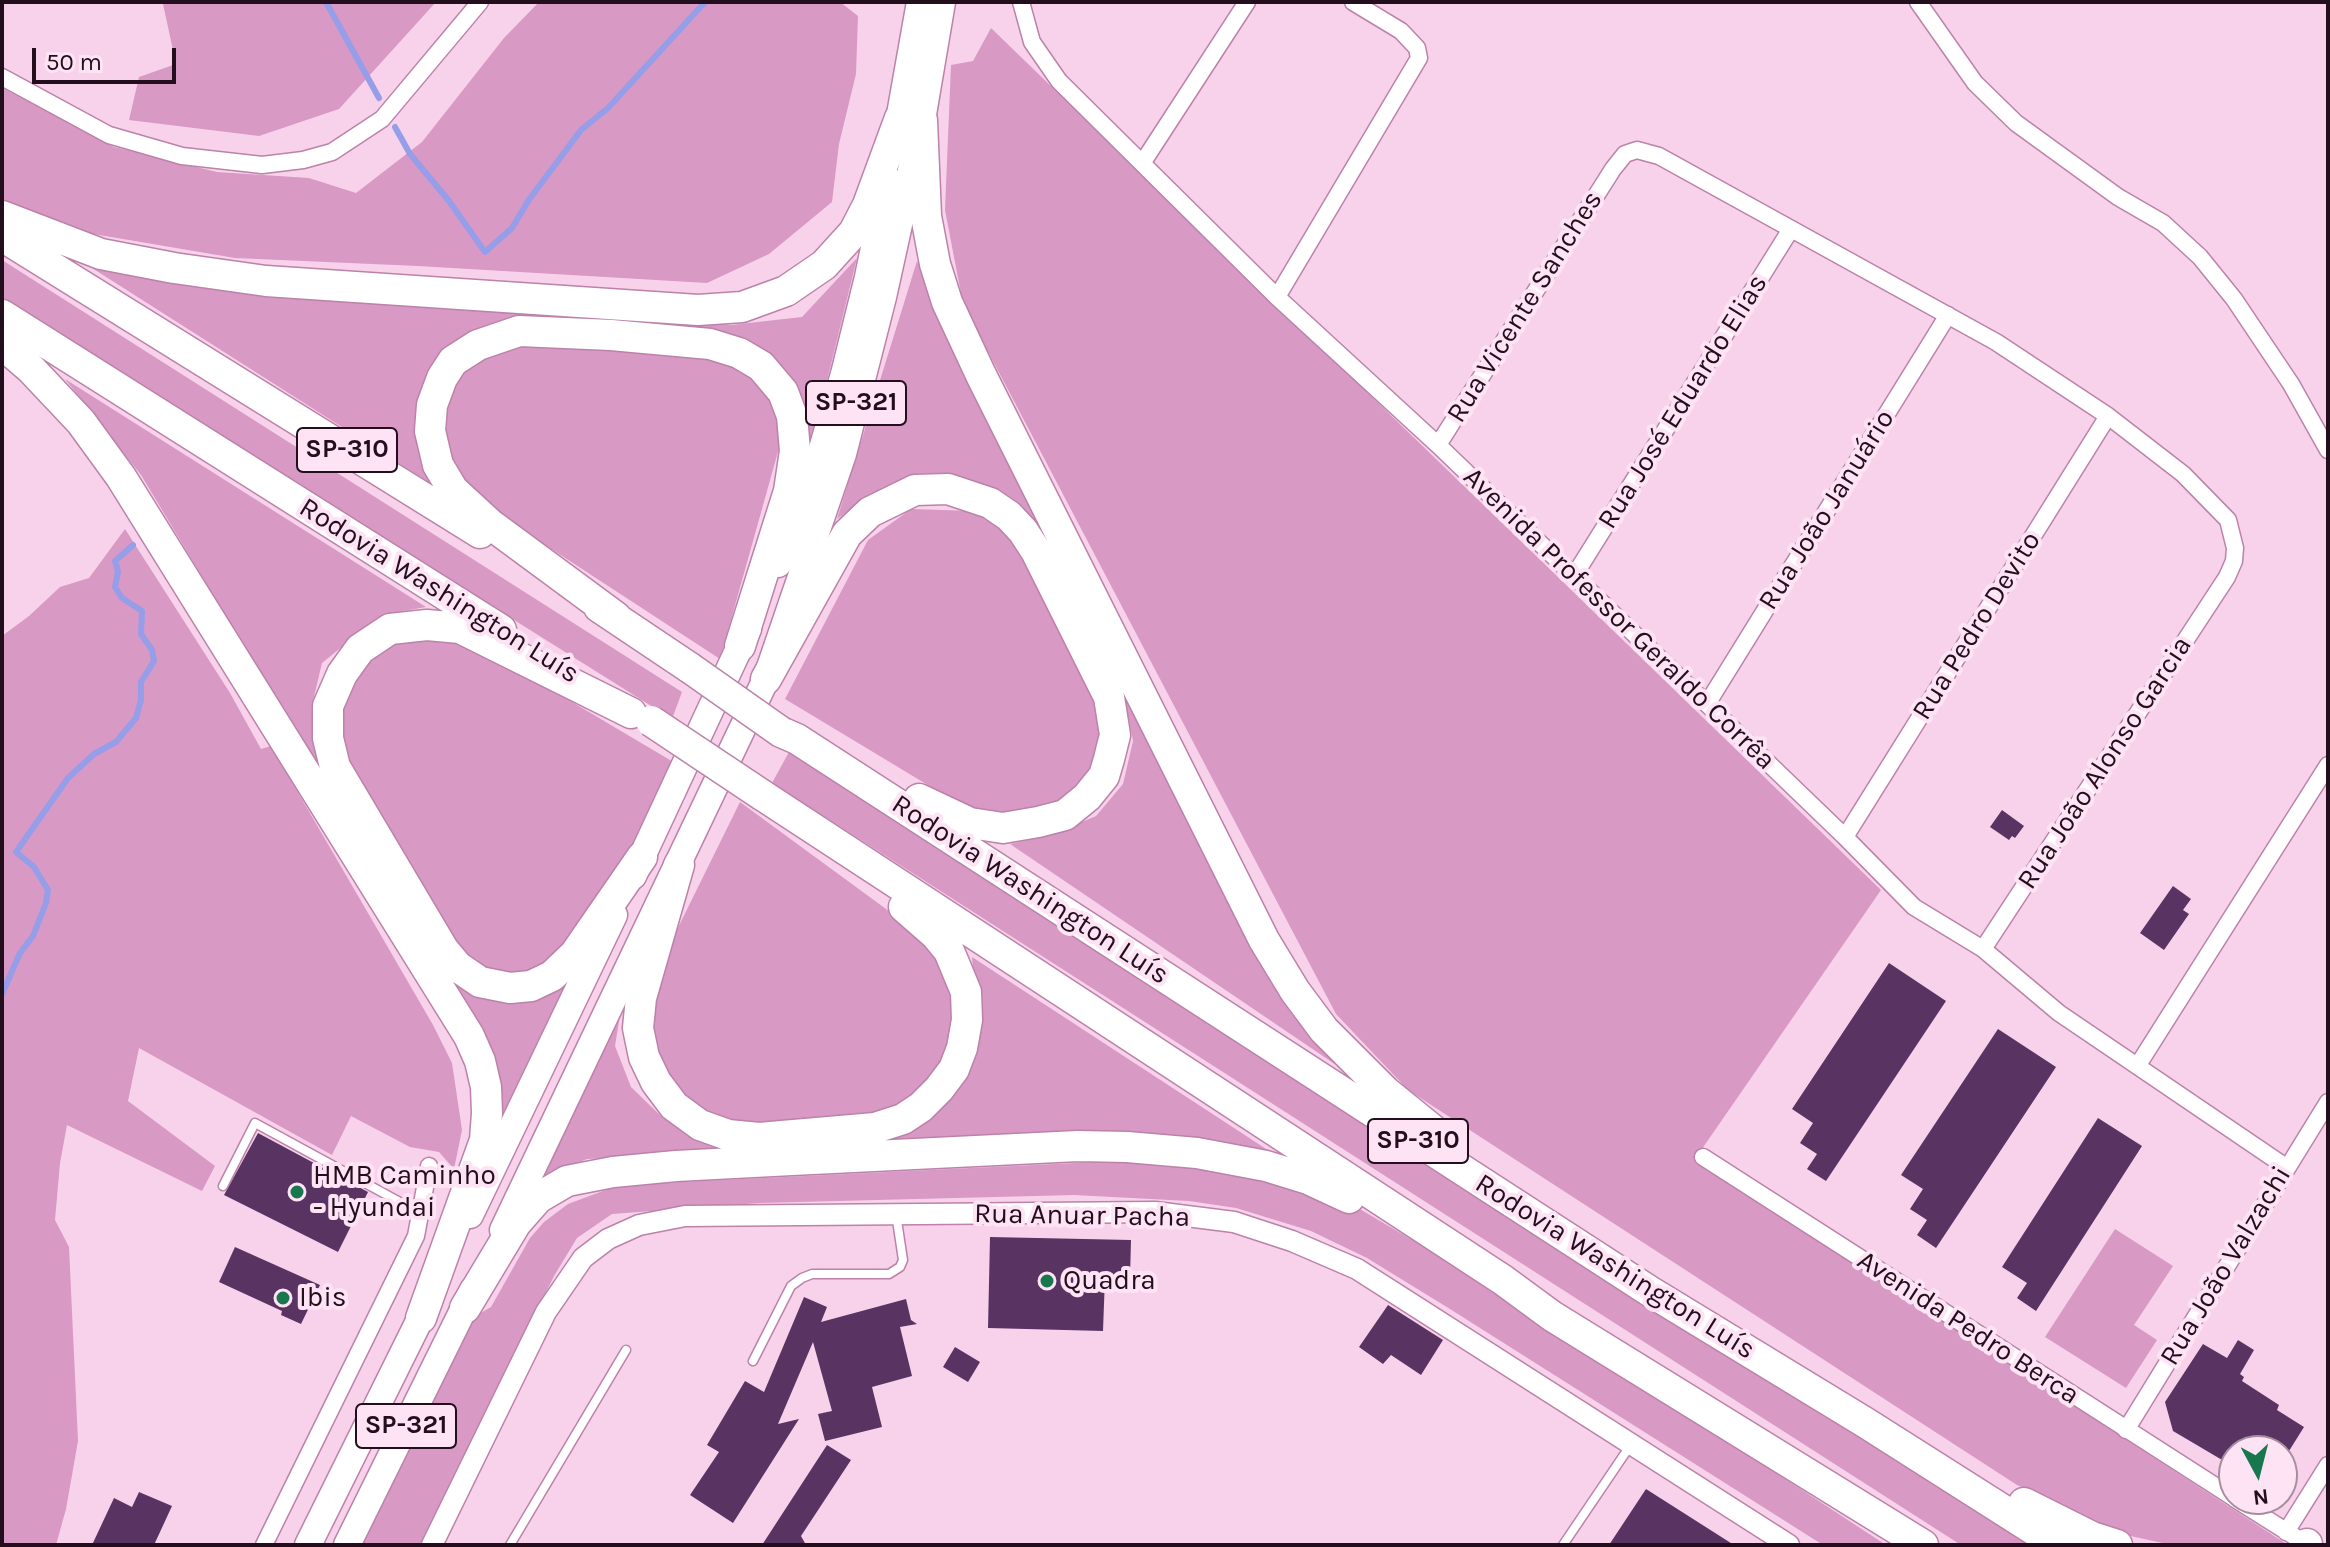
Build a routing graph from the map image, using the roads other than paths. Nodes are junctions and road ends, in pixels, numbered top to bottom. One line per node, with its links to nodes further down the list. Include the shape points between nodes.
1 (480, 2): 8 (street, via 382,119 332,152 303,160 262,165 182,156 109,135)
2 (920, 2): 9 (main road, SP-321)
3 (942, 2): 9 (main road, SP-321)
4 (1021, 2): 10 (street, Avenida Professor Geraldo Corrêa, via 1032,42 1059,81)
5 (1247, 2): 10 (street)
6 (1353, 2): 14 (street, via 1401,31 1419,54)
7 (1918, 2): 20 (street, via 1975,83 2016,123 2163,223 2200,257 2291,384)
8 (2, 77)
9 (911, 119): 11 (highway, via 854,232 824,265 786,291 742,307 698,310 266,281 101,254); 23 (main road, SP-321, via 817,466); 24 (main road, SP-321, via 883,297 843,454); 42 (highway, via 935,264 947,302 1264,940 1295,991 1324,1030 1386,1092)
10 (1143, 162): 14 (street, Avenida Professor Geraldo Corrêa)
11 (2, 216)
12 (1791, 229): 16 (street); 19 (street, Rua Vicente Sanches, via 1659,156 1637,150 1625,154); 21 (street, Rua José Eduardo Elias)
13 (2, 236): 22 (highway, Rodovia Washington Luís / SP-310)
14 (1277, 297): 19 (street, Avenida Professor Geraldo Corrêa)
15 (2, 315): 26 (highway, Rodovia Washington Luís / SP-310)
16 (1948, 315): 18 (street); 25 (street, Rua João Januário)
17 (2, 344): 45 (highway, via 81,422 121,477 480,1061 486,1087 485,1140)
18 (2108, 416): 30 (street, Rua Pedro Devito); 33 (street, Rua João Alonso Garcia, via 2183,474 2228,520 2234,561)
19 (1438, 445): 21 (street, Avenida Professor Geraldo Corrêa)
20 (2328, 450)
21 (1574, 576): 25 (street, Avenida Professor Geraldo Corrêa)
22 (616, 617): 23 (highway, via 490,524 453,490 438,465 430,431 432,405 453,361 478,345 519,331 611,335 710,344 761,366 783,392 792,416 795,451 789,491); 27 (highway, Rodovia Washington Luís / SP-310, bridge)
23 (740, 646): 31 (main road, SP-321)
24 (766, 679): 27 (highway, via 847,534 891,500 915,490 948,489 990,503 1023,531 1109,697 1115,735 1104,776 1087,797 1065,815 1003,828 970,823); 32 (main road, SP-321)
25 (1707, 704): 30 (street, Avenida Professor Geraldo Corrêa)
26 (641, 717): 29 (highway, Rodovia Washington Luís / SP-310, bridge); 31 (highway, via 460,628 427,625 390,629 360,649 328,706 335,767 443,949 480,982 510,988 552,976 575,954)
27 (789, 735): 42 (highway, Rodovia Washington Luís / SP-310)
28 (2328, 765): 34 (street)
29 (812, 828): 32 (highway, via 936,935 949,951 966,992 967,1020 954,1069 921,1107 875,1128 759,1138 728,1135 700,1125 674,1106 656,1082 638,1028 641,998); 44 (highway, Rodovia Washington Luís / SP-310)
30 (1845, 837): 33 (street, Avenida Professor Geraldo Corrêa, via 1914,907)
31 (642, 857): 45 (main road)
32 (679, 865): 43 (main road)
33 (1983, 949): 34 (street, Avenida Professor Geraldo Corrêa, via 2059,1013)
34 (2138, 1065): 38 (street, Avenida Professor Geraldo Corrêa)
35 (2328, 1102): 38 (street, Rua João Valzachi)
36 (1703, 1157): 49 (street, Avenida Pedro Berca)
37 (429, 1166): 40 (street)
38 (2286, 1167): 49 (street, Rua João Valzachi)
39 (223, 1186): 40 (lane, via 255,1123)
40 (421, 1213): 56 (street, via 416,1236)
41 (896, 1213): 47 (lane, via 900,1267 889,1274 802,1278 791,1286); 50 (street, Rua Anuar Pacha, via 1155,1212 1234,1222 1357,1269); 59 (street, Rua Anuar Pacha, via 685,1216 639,1225 608,1239 583,1258 546,1312)
42 (1651, 1292): 48 (highway, Rodovia Washington Luís / SP-310)
43 (465, 1308): 44 (highway, via 516,1223 538,1198 567,1181 676,1166 1078,1146 1197,1153 1308,1179); 58 (main road, SP-321)
44 (1552, 1316): 52 (highway, Rodovia Washington Luís / SP-310)
45 (421, 1318): 57 (main road, SP-321)
46 (626, 1350): 60 (lane)
47 (753, 1361)
48 (1866, 1423): 65 (highway, Rodovia Washington Luís / SP-310); 66 (highway, via 1903,1434 2047,1515)
49 (2126, 1430): 53 (street, Avenida Pedro Berca)
50 (1632, 1443): 61 (lane); 62 (street, Rua Anuar Pacha)
51 (2328, 1465): 55 (street)
52 (1824, 1484): 63 (highway); 64 (highway, Rodovia Washington Luís / SP-310)
53 (2218, 1489)
54 (2260, 1515): 55 (street, Avenida Pedro Berca)
55 (2302, 1541)
56 (264, 1545)
57 (308, 1545)
58 (347, 1545)
59 (432, 1545)
60 (510, 1545)
61 (1563, 1545)
62 (1789, 1545)
63 (1906, 1545)
64 (1923, 1545)
65 (2058, 1545)
66 (2117, 1545)

